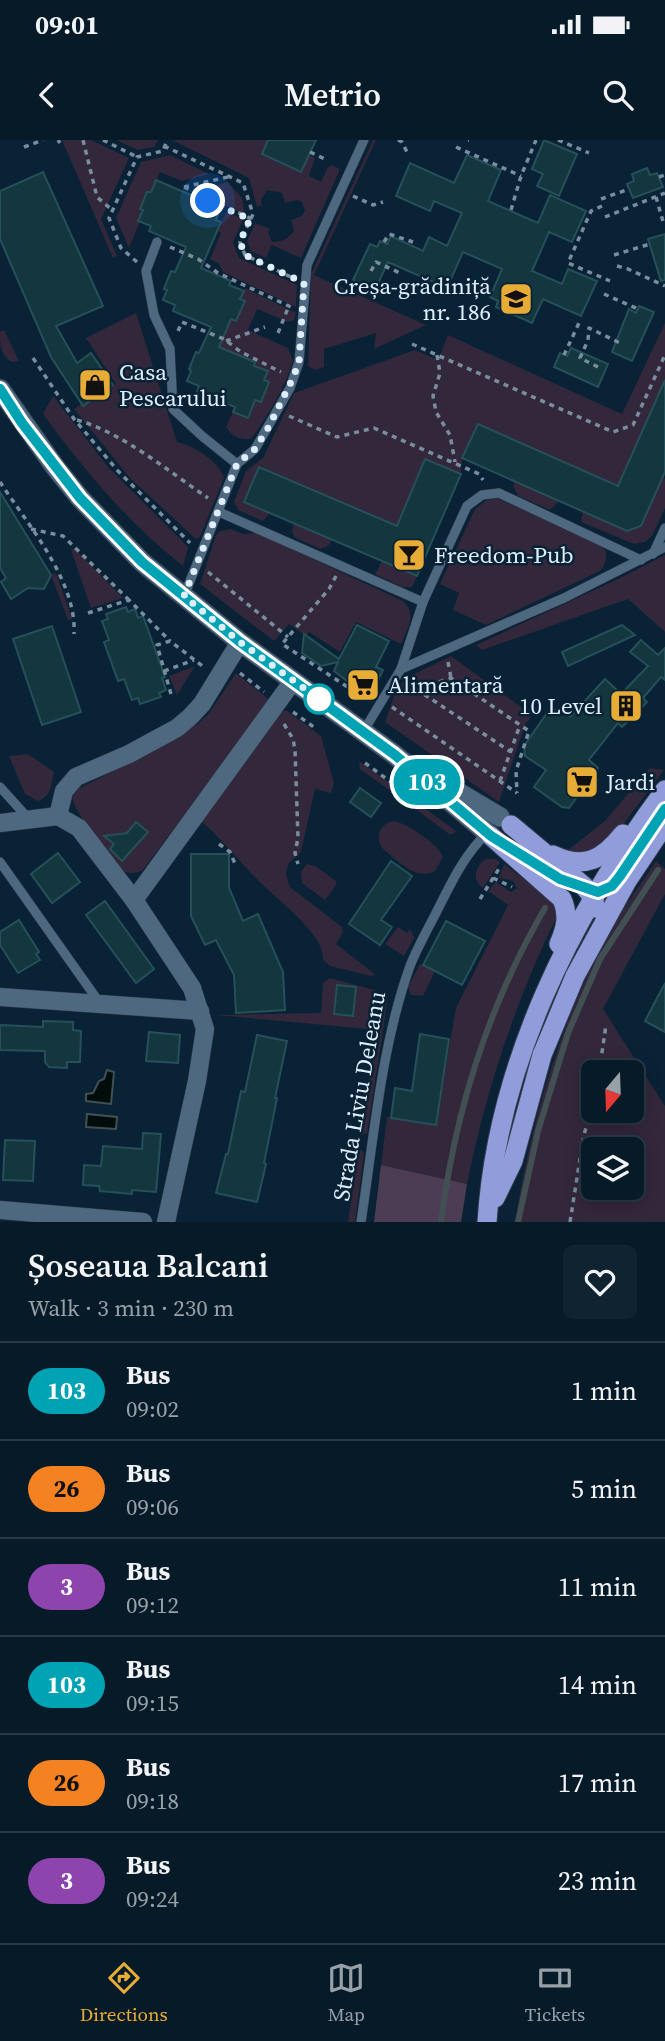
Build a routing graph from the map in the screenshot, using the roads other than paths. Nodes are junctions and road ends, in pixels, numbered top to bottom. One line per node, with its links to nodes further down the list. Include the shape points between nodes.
1 (364, 140): 4 (lane, via 311,254 304,283 299,362 293,378 255,449)
2 (157, 242): 4 (lane, via 146,271 154,315 170,349 173,409)
3 (0, 389): 10 (main road, via 80,498 142,562)
4 (237, 464): 5 (lane)
5 (220, 509): 10 (lane); 11 (lane)
6 (665, 528): 8 (lane)
7 (665, 547): 8 (lane)
8 (653, 554): 9 (lane)
9 (641, 560): 11 (lane, via 499,493 482,495 467,506); 13 (lane)
10 (184, 596): 12 (main road)
11 (424, 602): 13 (lane)
12 (240, 642): 14 (main road); 21 (street, via 202,704 177,728 76,777 64,791)
13 (401, 669): 15 (lane, via 378,698)
14 (293, 681): 15 (main road); 29 (street)
15 (363, 732): 16 (main road)
16 (395, 755): 23 (main road); 26 (main road)
17 (665, 776): 23 (highway, via 611,850 591,861 564,860 550,854)
18 (0, 787): 22 (lane)
19 (665, 790): 28 (highway)
20 (665, 809): 28 (highway, via 612,886)
21 (58, 816): 22 (street); 29 (street, via 79,828)
22 (29, 819): 24 (street)
23 (505, 821): 28 (highway)
24 (0, 823)
25 (665, 824): 34 (highway, via 575,976 542,1055 513,1161)
26 (489, 834): 28 (highway); 34 (highway, via 562,899 567,919 527,1012 499,1096 484,1156); 37 (lane, Strada Liviu Deleanu, via 466,857 452,881 402,991 389,1043)
27 (0, 862): 31 (lane)
28 (593, 894): 34 (highway, via 594,918 543,1023)
29 (134, 900): 32 (street, via 192,988)
30 (0, 997): 31 (street)
31 (100, 1004): 32 (street)
32 (200, 1011): 36 (street, via 203,1047)
33 (0, 1210): 35 (street)
34 (487, 1219)
35 (143, 1222)
36 (166, 1222)
37 (361, 1222)

